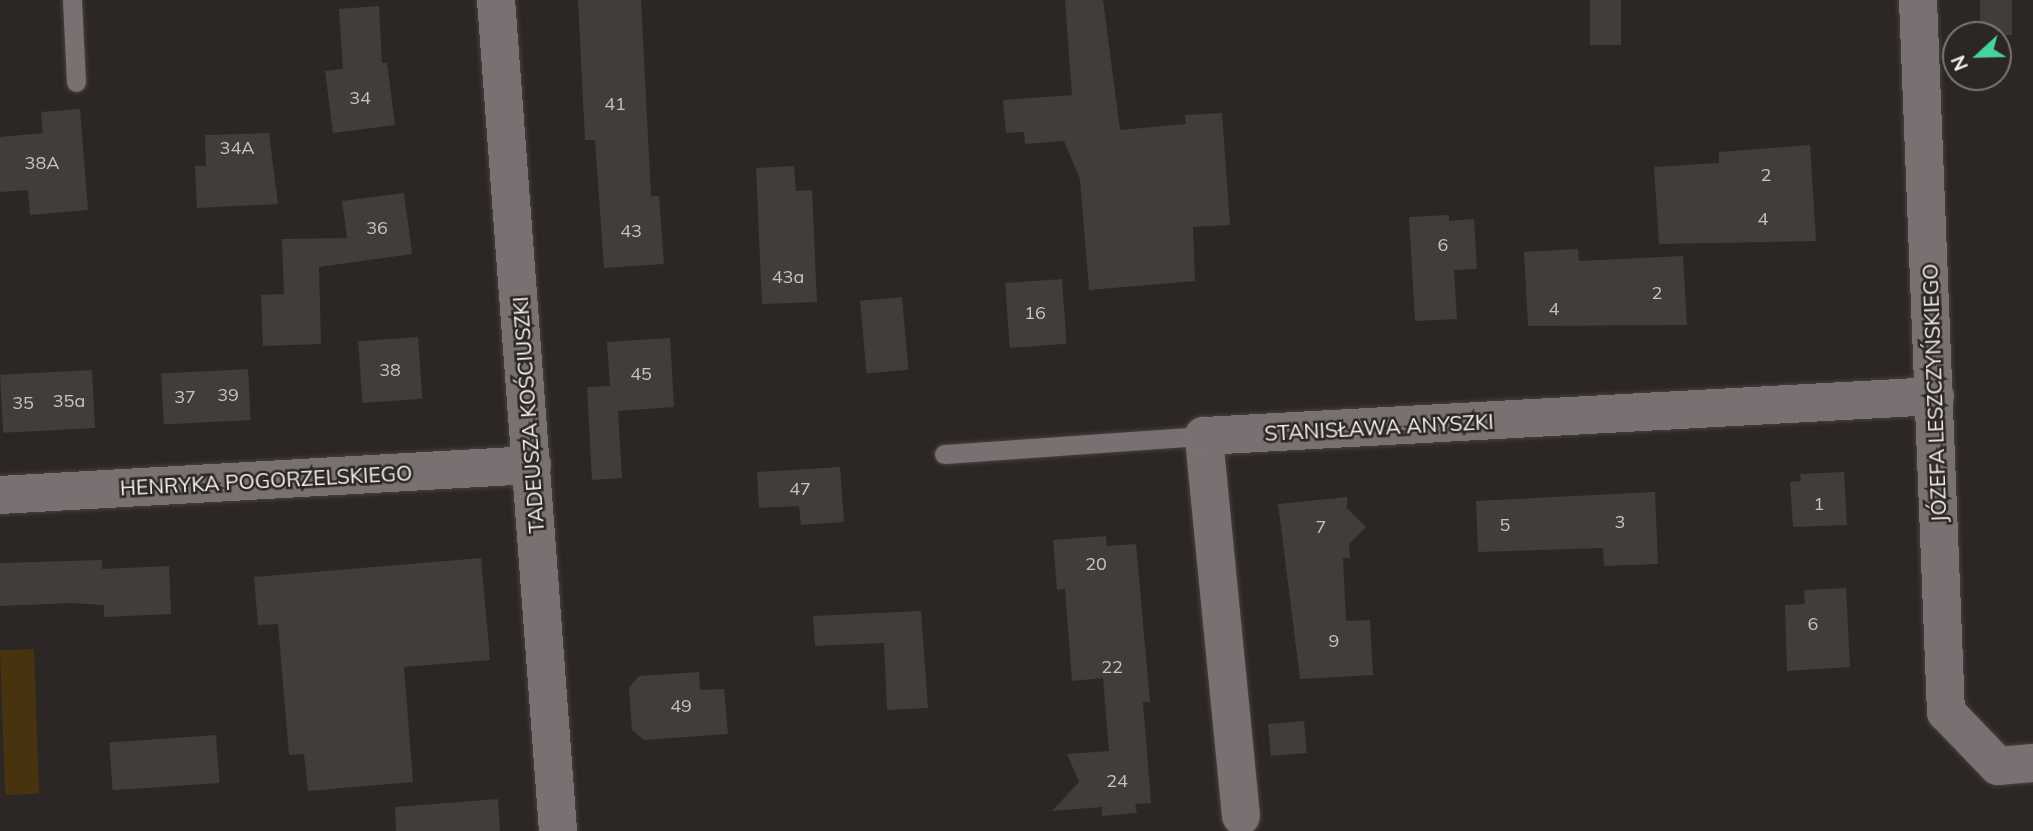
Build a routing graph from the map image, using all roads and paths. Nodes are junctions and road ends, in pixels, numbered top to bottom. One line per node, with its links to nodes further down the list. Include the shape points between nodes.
1 (72, 0): 4 (lane)
2 (496, 0): 8 (street, TADEUSZA KOŚCIUSZKI)
3 (1917, 0): 5 (street, JÓZEFA LESZCZYŃSKIEGO)
4 (76, 82)
5 (1935, 396): 6 (street, STANISŁAWA ANYSZKI); 10 (street, JÓZEFA LESZCZYŃSKIEGO, via 1946,712)
6 (1204, 436): 7 (lane); 11 (street)
7 (944, 454)
8 (532, 465): 9 (street, HENRYKA POGORZELSKIEGO); 12 (street, TADEUSZA KOŚCIUSZKI)
9 (0, 495)
10 (2015, 764)
11 (1241, 816)
12 (558, 831)

